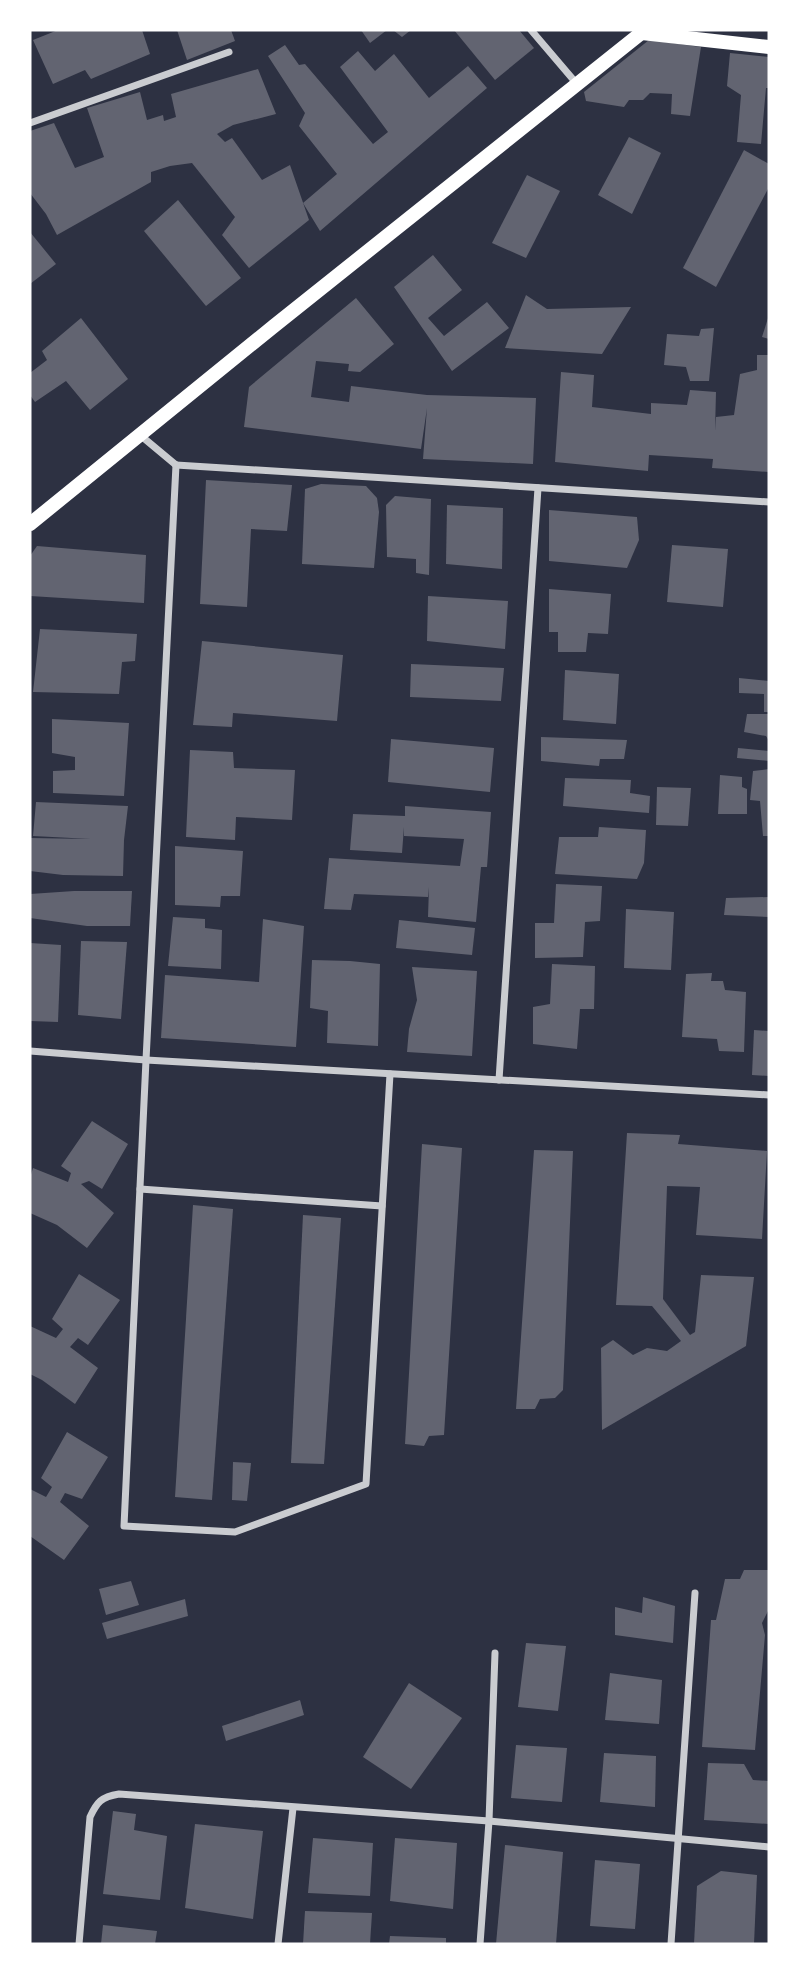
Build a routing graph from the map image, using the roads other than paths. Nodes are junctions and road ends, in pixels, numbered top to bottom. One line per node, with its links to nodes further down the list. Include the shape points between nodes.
1 (531, 30): 5 (street)
2 (643, 31): 3 (main road); 5 (main road)
3 (769, 47)
4 (229, 52): 6 (street)
5 (577, 84): 7 (main road)
6 (30, 123)
7 (140, 435): 8 (street); 11 (main road)
8 (176, 465): 9 (street); 13 (street)
9 (538, 488): 10 (street); 15 (street)
10 (769, 502)
11 (30, 524)
12 (30, 1051): 13 (street)
13 (146, 1060): 14 (street); 17 (street)
14 (390, 1074): 15 (street); 18 (street)
15 (499, 1080): 16 (street)
16 (769, 1095)
17 (140, 1189): 18 (street); 18 (street, via 124,1526 235,1532 366,1484)
18 (382, 1206)
19 (695, 1593): 23 (street)
20 (495, 1653): 22 (street)
21 (293, 1808): 22 (street); 25 (street, via 106,1796 90,1817); 26 (street)
22 (489, 1822): 23 (street); 27 (street)
23 (679, 1839): 24 (street); 28 (street)
24 (769, 1847)
25 (79, 1944)
26 (278, 1944)
27 (480, 1944)
28 (671, 1944)

